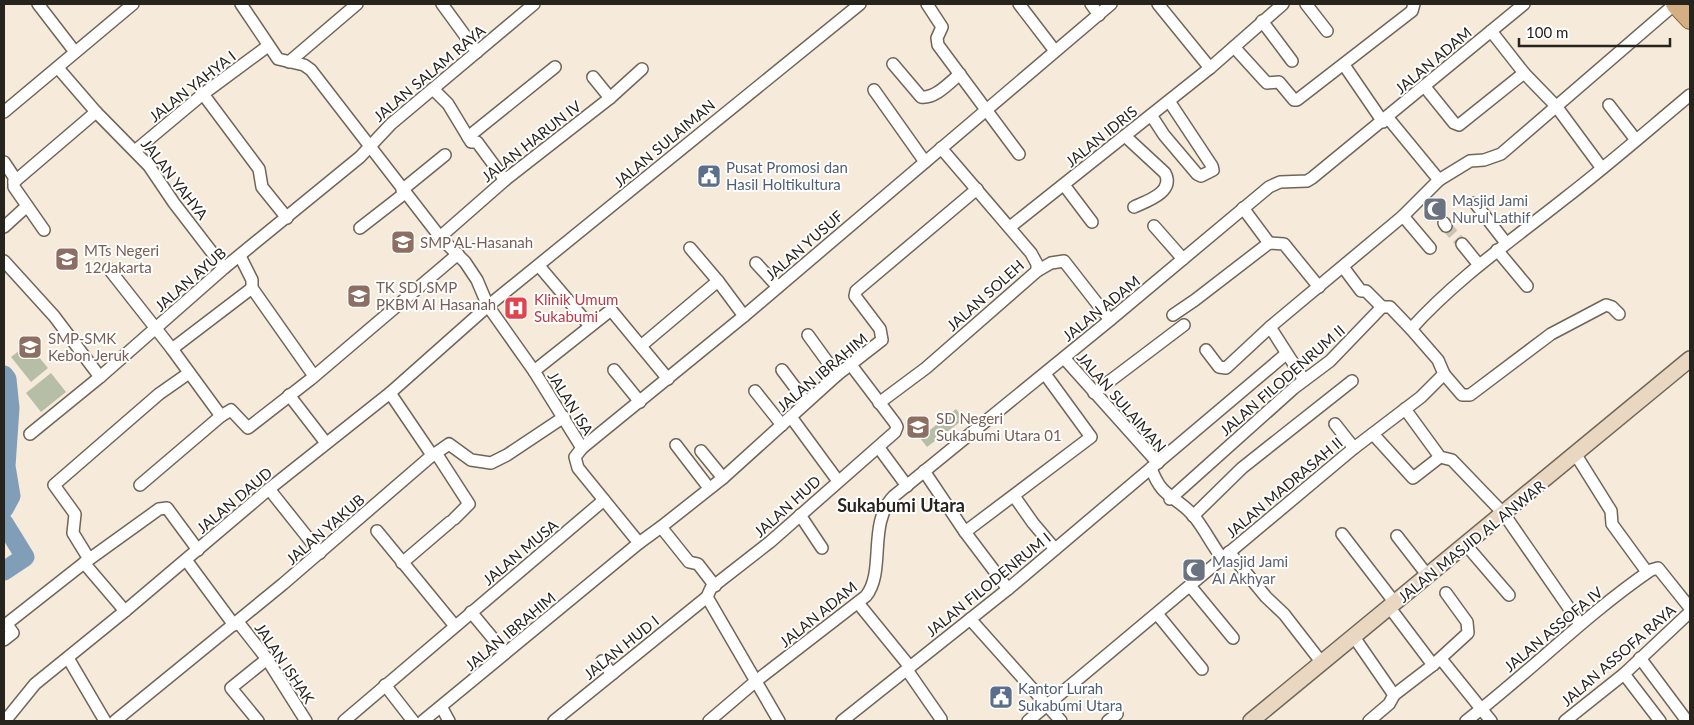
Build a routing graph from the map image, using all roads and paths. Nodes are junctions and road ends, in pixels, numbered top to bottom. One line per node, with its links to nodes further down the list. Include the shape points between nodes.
1 (133, 4): 25 (street)
2 (241, 4): 23 (street, JALAN ISA)
3 (357, 4): 29 (street)
4 (442, 4): 26 (street)
5 (534, 4): 26 (street, JALAN SALAM RAYA)
6 (860, 4): 96 (street, JALAN SULAIMAN)
7 (926, 4): 37 (street, via 942,27 938,45)
8 (1019, 4): 27 (street)
9 (1091, 4): 18 (street)
10 (1111, 4): 18 (street, JALAN YUSUF)
11 (1158, 4): 31 (street)
12 (1283, 4): 20 (street, JALAN IDRIS)
13 (1306, 4): 21 (street)
14 (1414, 4): 32 (street, via 1412,11)
15 (1524, 4): 22 (street, JALAN ADAM)
16 (1675, 4): 19 (main road); 47 (street)
17 (42, 5): 25 (street)
18 (1099, 15): 27 (street, JALAN YUSUF)
19 (1690, 20)
20 (1262, 21): 24 (street, JALAN IDRIS); 28 (street)
21 (1327, 31)
22 (1491, 31): 36 (street); 39 (street, JALAN ADAM)
23 (268, 46): 29 (street, JALAN ISA, via 278,59); 42 (street, JALAN YAHYA I)
24 (1234, 47): 31 (street, JALAN IDRIS); 32 (street, via 1267,83 1279,82 1294,100)
25 (75, 52): 34 (street)
26 (476, 52): 40 (street, JALAN SALAM RAYA)
27 (1055, 52): 48 (street, JALAN YUSUF)
28 (1292, 61)
29 (289, 62): 56 (street, JALAN ISA, via 311,70)
30 (893, 64): 37 (street, via 921,97 926,98)
31 (1214, 65): 45 (street, JALAN IDRIS)
32 (1344, 65): 52 (street)
33 (555, 67): 54 (street)
34 (58, 68): 49 (street); 50 (street, JALAN YAHYA)
35 (642, 69): 44 (street, JALAN HARUN IV)
36 (1524, 73): 39 (street, via 1459,125); 47 (street)
37 (960, 74): 48 (street)
38 (593, 77): 44 (street)
39 (1425, 87): 52 (street, JALAN ADAM)
40 (433, 89): 54 (street, via 448,104); 56 (street, JALAN SALAM RAYA, via 390,124)
41 (874, 90): 64 (street)
42 (203, 94): 58 (street, JALAN YAHYA I); 77 (street, via 259,170 262,187)
43 (1690, 96): 55 (street)
44 (610, 98): 66 (street, JALAN HARUN IV)
45 (1169, 101): 51 (street, JALAN IDRIS); 59 (street)
46 (1609, 105): 55 (street)
47 (1556, 106): 65 (street); 67 (street, via 1501,154 1470,161)
48 (986, 109): 57 (street, JALAN YUSUF); 60 (street)
49 (4, 112)
50 (96, 112): 58 (street, JALAN YAHYA); 68 (street)
51 (1151, 115): 53 (street, JALAN IDRIS); 62 (street)
52 (1386, 120): 67 (street); 75 (street, JALAN ADAM, via 1312,178 1280,182)
53 (1125, 136): 69 (street, JALAN IDRIS); 74 (street, via 1168,178 1163,191)
54 (468, 137): 66 (street, via 471,142 477,142)
55 (1636, 140): 65 (street)
56 (370, 148): 71 (street, JALAN ISA); 77 (street, JALAN AYUB)
57 (941, 148): 64 (street, JALAN YUSUF); 70 (street, JALAN SOLEH)
58 (136, 150): 98 (street, JALAN YAHYA)
59 (1202, 150): 62 (street); 62 (street, via 1213,170 1200,176)
60 (1019, 154)
61 (444, 155): 71 (street)
62 (1186, 160)
63 (4, 162): 68 (street)
64 (925, 162): 103 (street, JALAN YUSUF)
65 (1601, 167): 87 (street)
66 (504, 180): 84 (street, JALAN HARUN IV)
67 (1439, 180): 76 (street)
68 (14, 182): 73 (street)
69 (1064, 184): 78 (street); 81 (street, JALAN IDRIS)
70 (977, 189): 81 (street, JALAN SOLEH); 124 (street, JALAN IBRAHIM, via 856,291 856,296 884,339)
71 (404, 192): 82 (street); 84 (street, JALAN ISA)
72 (1475, 203): 87 (street)
73 (27, 206): 80 (street); 83 (street)
74 (1134, 207)
75 (1243, 208): 85 (street); 92 (street, JALAN ADAM)
76 (1403, 216): 89 (street); 97 (street)
77 (287, 218): 91 (street, JALAN AYUB)
78 (1092, 222)
79 (1154, 226): 92 (street)
80 (4, 227)
81 (1010, 227): 100 (street, JALAN SOLEH, via 1034,258)
82 (360, 228)
83 (44, 230)
84 (440, 237): 90 (street, JALAN ISA)
85 (1269, 243): 104 (street, via 1284,244); 109 (street)
86 (1462, 244): 95 (street)
87 (1501, 247): 95 (street); 102 (street)
88 (690, 248): 101 (street)
89 (1430, 248)
90 (458, 254): 106 (street, JALAN ISA, via 476,280); 132 (street)
91 (240, 256): 98 (street, JALAN AYUB); 105 (street, via 252,280)
92 (1184, 259): 111 (street, JALAN ADAM)
93 (4, 261): 133 (street, via 54,316)
94 (756, 263): 103 (street)
95 (1479, 265): 116 (street, via 1439,298)
96 (539, 266): 106 (street, JALAN SULAIMAN); 113 (street)
97 (1343, 267): 104 (street); 107 (street, via 1361,291 1366,291)
98 (224, 268): 115 (street, JALAN AYUB)
99 (109, 269): 115 (street)
100 (1036, 271): 111 (street, via 1051,263 1064,262); 143 (street, JALAN SOLEH, via 926,368)
101 (718, 281): 110 (street); 118 (street)
102 (1527, 286)
103 (778, 287): 110 (street, JALAN YUSUF)
104 (1319, 287): 114 (street)
105 (252, 288): 119 (street); 132 (street)
106 (488, 306): 127 (street, JALAN ISA); 138 (street, JALAN DAUD)
107 (1382, 307): 116 (street, via 1390,307); 135 (street, JALAN FILODENRUM II, via 1330,361)
108 (1618, 314): 130 (street, via 1612,306 1606,305 1551,334 1470,395 1462,395)
109 (1172, 315)
110 (744, 316): 134 (street, JALAN YUSUF)
111 (1110, 320): 122 (street, JALAN ADAM)
112 (1184, 325): 139 (street)
113 (590, 326): 118 (street, via 611,310); 127 (street)
114 (1270, 327): 120 (street, via 1226,368 1219,367); 121 (street)
115 (156, 328): 119 (street); 133 (street, JALAN AYUB)
116 (1410, 329): 130 (street, via 1438,360)
117 (808, 335): 131 (street)
118 (642, 345): 134 (street)
119 (172, 349): 128 (street)
120 (1206, 350)
121 (1286, 354): 135 (street); 161 (street, JALAN FILODENRUM I)
122 (1064, 358): 129 (street, JALAN ADAM); 139 (street, JALAN SULAIMAN)
123 (1690, 359): 159 (street, JALAN MASJID AL ANWAR)
124 (851, 365): 131 (street, JALAN IBRAHIM); 143 (street)
125 (614, 370): 141 (street)
126 (782, 370): 142 (street)
127 (534, 371): 147 (street, JALAN ISA)
128 (189, 373): 145 (street); 188 (street, via 159,394 54,485 74,514 73,533)
129 (1045, 374): 162 (street, JALAN ADAM); 169 (street, via 1091,437)
130 (1444, 374): 144 (street, JALAN MADRASAH II)
131 (837, 375): 142 (street, JALAN IBRAHIM)
132 (314, 376): 140 (street)
133 (100, 377): 150 (street, JALAN AYUB)
134 (668, 379): 141 (street, JALAN YUSUF)
135 (1304, 380): 170 (street, JALAN FILODENRUM II)
136 (1352, 381): 174 (street, via 1242,468)
137 (755, 391): 149 (street)
138 (390, 393): 152 (street, JALAN DAUD); 158 (street)
139 (1094, 393): 161 (street, JALAN SULAIMAN)
140 (289, 395): 145 (street, via 249,428 231,410); 152 (street)
141 (640, 402): 154 (street, JALAN YUSUF)
142 (806, 402): 146 (street, JALAN IBRAHIM)
143 (880, 403): 155 (street, JALAN HUD, via 897,428)
144 (1405, 409): 151 (street, JALAN MADRASAH II); 160 (street)
145 (221, 416): 165 (street)
146 (791, 416): 149 (street, JALAN IBRAHIM); 164 (street)
147 (564, 417): 154 (street, JALAN ISA); 158 (street, JALAN YAKUB, via 490,463 470,460 451,444)
148 (1335, 424): 156 (street)
149 (782, 425): 163 (street, JALAN IBRAHIM)
150 (30, 434)
151 (1373, 434): 156 (street, JALAN MADRASAH II); 160 (street, via 1413,478)
152 (326, 443): 168 (street, JALAN DAUD)
153 (676, 445): 167 (street)
154 (582, 448): 171 (street, JALAN ISA, via 575,462)
155 (879, 448): 164 (street, JALAN HUD); 166 (street)
156 (1354, 448): 186 (street, JALAN MADRASAH II)
157 (701, 451): 163 (street)
158 (434, 454): 185 (street, JALAN YAKUB); 189 (street, via 469,504)
159 (1576, 455): 172 (street, JALAN MASJID AL ANWAR); 190 (street, via 1611,511 1612,524)
160 (1440, 457): 172 (street, via 1452,460)
161 (1155, 466): 170 (street, JALAN SULAIMAN, via 1161,488); 183 (street, JALAN FILODENRUM I)
162 (924, 471): 166 (street, JALAN ADAM); 177 (street)
163 (723, 478): 167 (street, JALAN IBRAHIM)
164 (838, 481): 173 (street, JALAN HUD)
165 (140, 485)
166 (907, 486): 198 (street, JALAN ADAM, via 884,511 873,586)
167 (709, 488): 175 (street, JALAN IBRAHIM)
168 (269, 489): 184 (street, JALAN DAUD); 185 (street)
169 (1014, 496): 177 (street); 183 (street)
170 (1170, 498): 174 (street, JALAN SULAIMAN)
171 (604, 500): 180 (street, JALAN ISA); 202 (street, JALAN MUSA)
172 (1504, 514): 181 (street, JALAN MASJID AL ANWAR); 207 (street)
173 (800, 515): 182 (street); 192 (street, JALAN HUD)
174 (1193, 516): 186 (street, JALAN SULAIMAN)
175 (661, 527): 180 (street); 192 (street, via 689,562 700,565)
176 (377, 531): 189 (street)
177 (965, 532): 194 (street)
178 (1342, 534): 199 (street)
179 (1397, 536): 191 (street)
180 (639, 543): 212 (street, JALAN IBRAHIM)
181 (1466, 545): 191 (street, JALAN MASJID AL ANWAR); 196 (street)
182 (822, 548)
183 (1055, 549): 194 (street, JALAN FILODENRUM I)
184 (198, 550): 187 (street, JALAN DAUD); 188 (street, via 163,507)
185 (320, 552): 206 (street, JALAN YAKUB)
186 (1226, 555): 193 (street, JALAN MADRASAH II); 217 (street, JALAN SULAIMAN, via 1284,614)
187 (186, 560): 201 (street, JALAN DAUD); 206 (street, JALAN ISHAK)
188 (86, 561): 201 (street); 211 (street, via 9,622 13,633)
189 (402, 563): 208 (street)
190 (1652, 570): 200 (street); 207 (street, JALAN ASSOFA IV)
191 (1428, 576): 199 (street, JALAN MASJID AL ANWAR)
192 (715, 586): 197 (street)
193 (1191, 587): 204 (street, JALAN MADRASAH II); 210 (street)
194 (1008, 589): 205 (street, JALAN FILODENRUM I)
195 (1446, 593): 218 (street, via 1469,629 1467,635)
196 (1510, 595)
197 (707, 597): 221 (street, JALAN HUD I); 223 (street)
198 (858, 603): 219 (street); 223 (street, JALAN ADAM)
199 (1393, 606): 209 (street, JALAN MASJID AL ANWAR); 218 (street)
200 (1690, 608)
201 (125, 612): 213 (street, JALAN DAUD)
202 (471, 612): 208 (street, JALAN MUSA); 212 (street)
203 (1690, 612): 214 (street, JALAN ASSOFA RAYA)
204 (1158, 615): 220 (street); 226 (street, JALAN MADRASAH II)
205 (970, 619): 219 (street, JALAN FILODENRUM I); 226 (street)
206 (236, 624): 215 (street, JALAN ISHAK); 232 (street, JALAN YAKUB)
207 (1580, 624): 228 (street, JALAN ASSOFA IV)
208 (455, 626): 224 (street, JALAN MUSA)
209 (1354, 637): 217 (street, JALAN MASJID AL ANWAR); 225 (street)
210 (1233, 638)
211 (4, 640)
212 (505, 653): 227 (street, JALAN IBRAHIM)
213 (68, 658): 230 (street, JALAN DAUD, via 32,687); 231 (street)
214 (1640, 658): 222 (street, JALAN ASSOFA RAYA); 251 (street)
215 (267, 659): 233 (street, via 231,688); 234 (street, JALAN ISHAK)
216 (602, 661): 221 (street)
217 (1322, 662): 245 (street, JALAN MASJID AL ANWAR)
218 (1437, 662): 225 (street); 228 (street)
219 (909, 668): 229 (street); 242 (street, JALAN FILODENRUM I)
220 (1202, 670)
221 (612, 674): 239 (street, JALAN HUD I)
222 (1624, 674): 249 (street, JALAN ASSOFA RAYA); 250 (street)
223 (756, 681): 240 (street, JALAN ADAM); 241 (street)
224 (385, 685): 235 (street, JALAN MUSA); 236 (street)
225 (1394, 695): 246 (street, via 1389,704)
226 (1046, 706): 243 (street, JALAN MADRASAH II); 244 (street)
227 (442, 708): 237 (street, JALAN IBRAHIM); 238 (street)
228 (1482, 709): 247 (street, JALAN ASSOFA IV); 248 (street)
229 (941, 719)
230 (5, 721)
231 (105, 721)
232 (116, 721)
233 (258, 721)
234 (306, 721)
235 (344, 721)
236 (413, 721)
237 (423, 721)
238 (449, 721)
239 (554, 721)
240 (709, 721)
241 (779, 721)
242 (842, 721)
243 (1028, 721)
244 (1062, 721)
245 (1251, 721)
246 (1369, 721)
247 (1466, 721)
248 (1491, 721)
249 (1565, 721)
250 (1660, 721)
251 (1687, 721)

